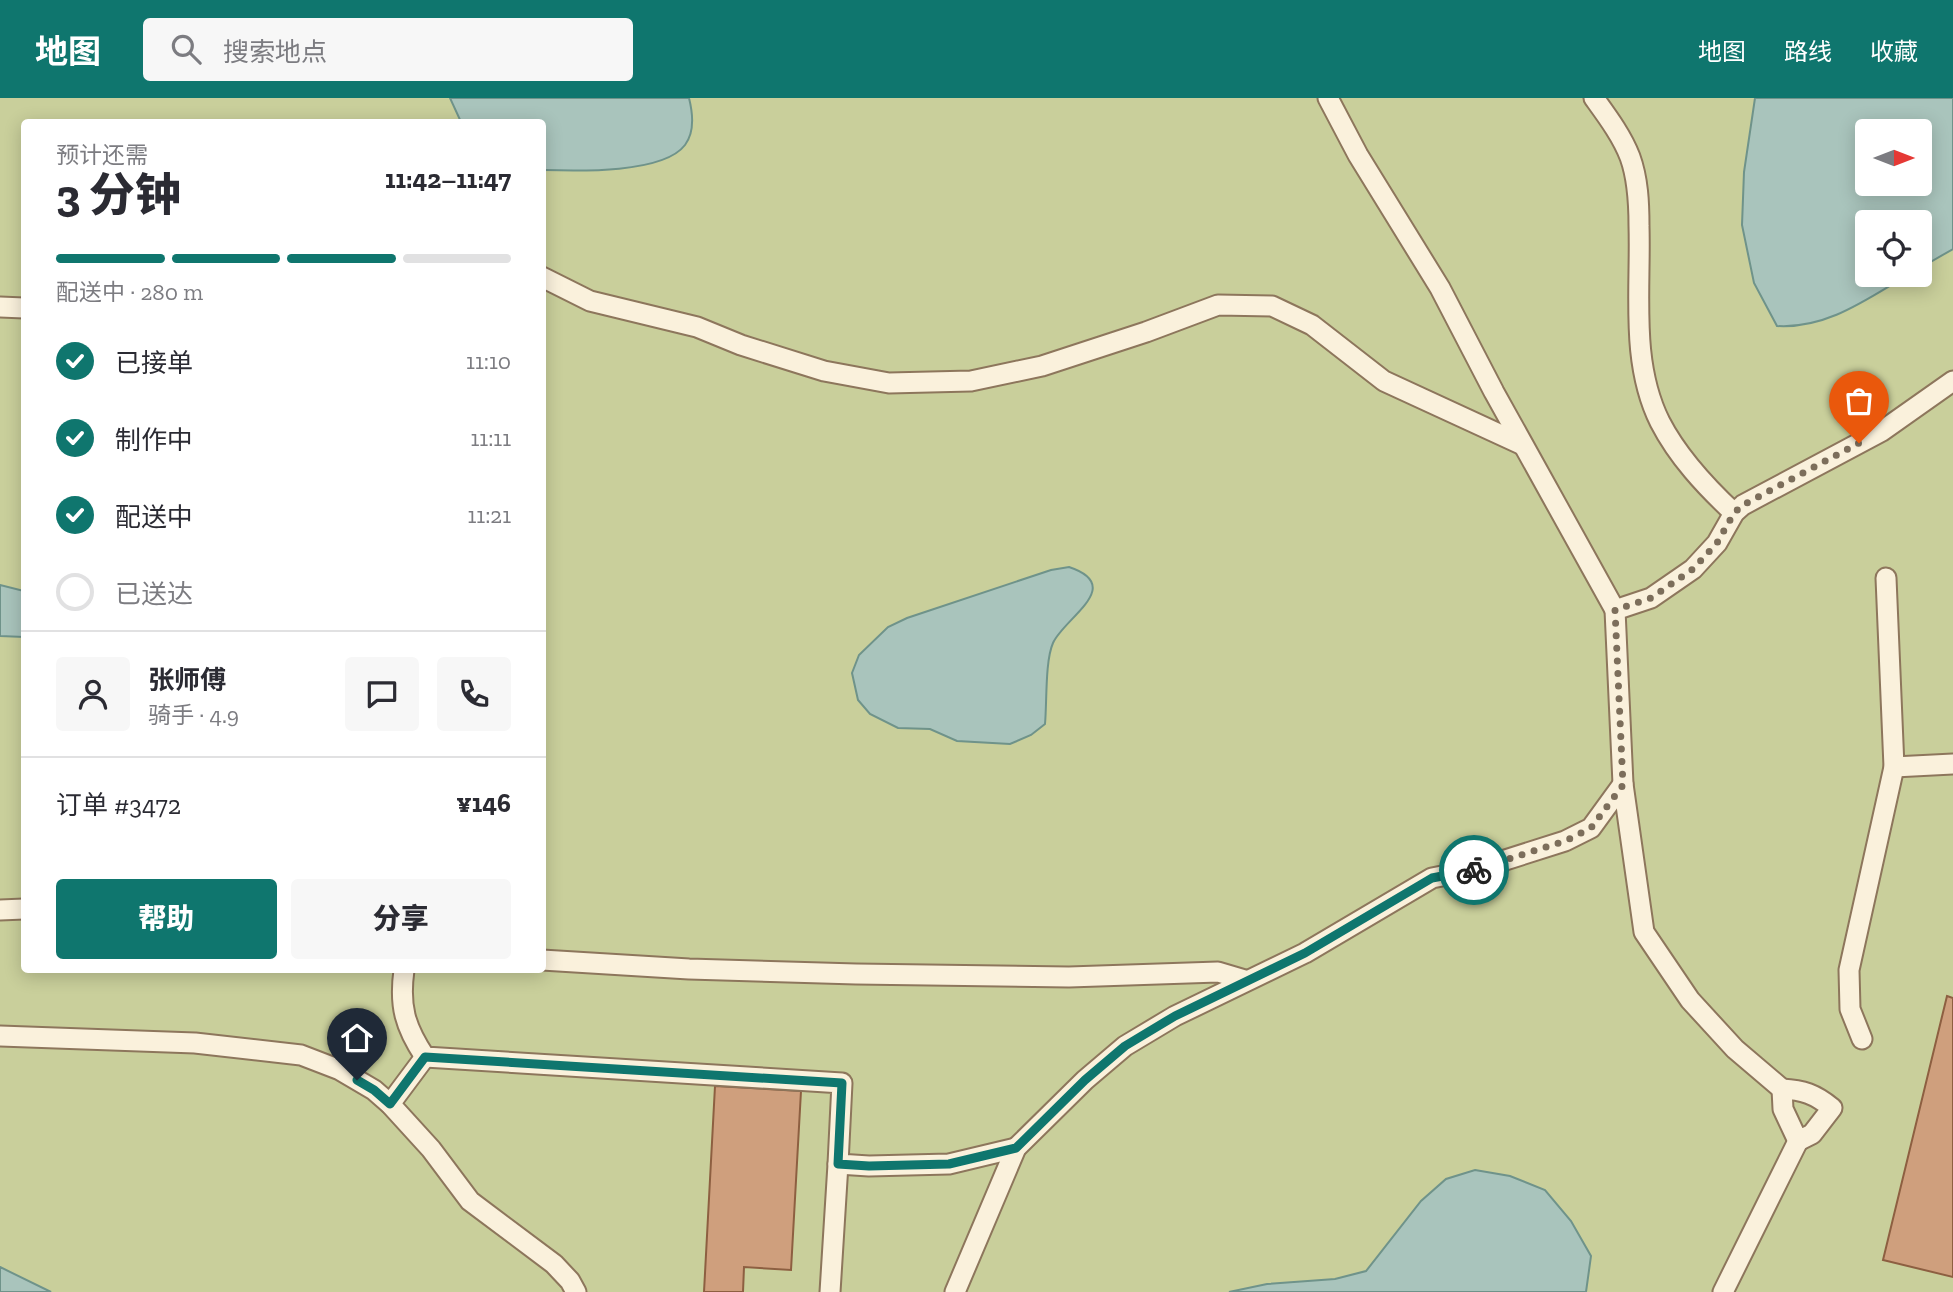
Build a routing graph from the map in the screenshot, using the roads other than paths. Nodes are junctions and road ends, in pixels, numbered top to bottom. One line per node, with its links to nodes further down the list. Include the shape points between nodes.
1 (1328, 98): 7 (lane, via 1440,288)
2 (1594, 98): 10 (lane, via 1630,157 1638,195 1637,309 1644,370 1659,420 1680,456)
3 (546, 279): 8 (lane, via 590,302 697,327 824,371 889,383 971,381 1042,366 1218,305 1272,306 1312,325 1384,381)
4 (0, 307): 5 (lane)
5 (21, 308)
6 (1953, 381): 10 (lane, via 1882,431)
7 (1494, 392): 8 (lane); 9 (lane)
8 (1476, 425): 9 (lane)
9 (1523, 445): 12 (lane)
10 (1734, 513): 12 (lane, via 1717,543 1693,569 1651,598)
11 (1886, 578): 14 (lane)
12 (1615, 610): 15 (lane)
13 (1953, 764): 14 (lane)
14 (1894, 767): 22 (lane, via 1849,970 1850,1009)
15 (1623, 785): 20 (lane, via 1591,828 1477,869 1432,878 1305,953); 24 (lane, via 1644,932 1690,1000 1735,1049)
16 (21, 909): 17 (lane)
17 (0, 910)
18 (546, 960): 20 (lane, via 856,974 1069,977 1218,972)
19 (404, 973): 23 (lane, via 403,1016)
20 (1245, 980): 27 (lane, via 1125,1046)
21 (0, 1036): 25 (lane, via 195,1042 301,1055 340,1070)
22 (1862, 1040)
23 (425, 1057): 25 (lane); 28 (lane, via 842,1083)
24 (1782, 1089): 26 (lane, via 1783,1109); 26 (lane, via 1816,1094 1832,1108 1812,1134)
25 (390, 1104): 29 (lane, via 470,1200 554,1264)
26 (1798, 1141): 32 (lane)
27 (1016, 1148): 28 (lane, via 949,1164); 31 (lane)
28 (838, 1164): 30 (lane)
29 (576, 1292)
30 (830, 1292)
31 (955, 1292)
32 (1723, 1292)

